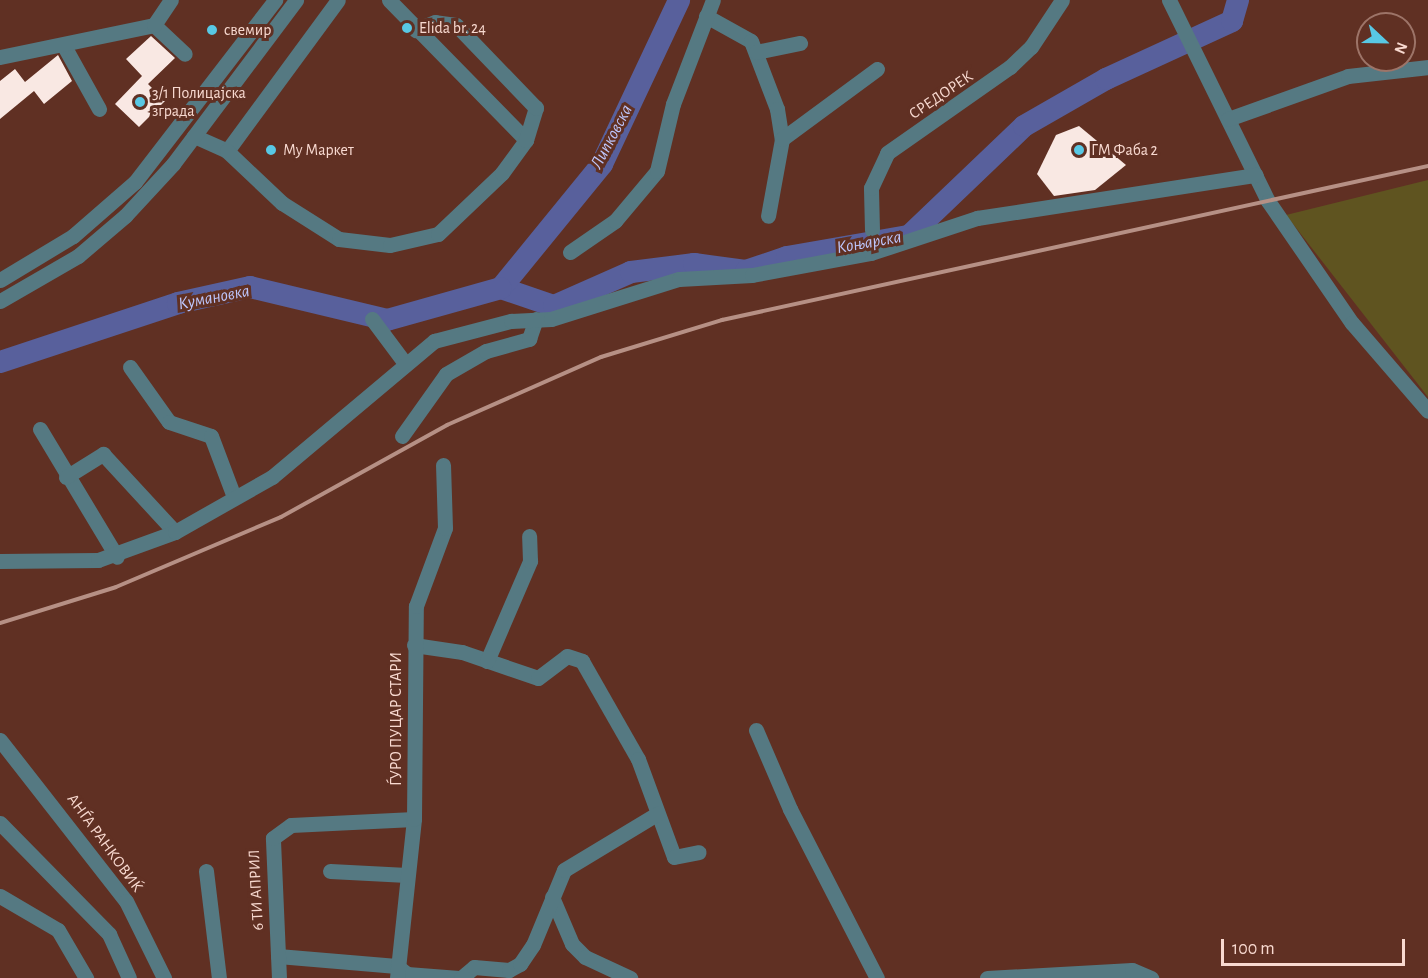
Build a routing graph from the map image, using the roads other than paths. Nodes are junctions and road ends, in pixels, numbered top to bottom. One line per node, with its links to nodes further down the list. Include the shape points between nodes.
1 (171, 0): 10 (street)
2 (275, 0): 29 (street, via 135,182 74,236)
3 (296, 0): 21 (street)
4 (338, 0): 24 (street)
5 (389, 0): 11 (street)
6 (712, 0): 9 (street)
7 (1062, 0): 27 (street, СРЕДОРЕК, via 1031,47 1010,67 886,153 871,188)
8 (1170, 2): 20 (street)
9 (706, 15): 14 (street, via 735,27); 28 (street, via 673,104 657,171 615,221)
10 (154, 25): 13 (street); 15 (street)
11 (416, 30): 23 (street); 23 (street, via 435,22 456,25 475,38 536,108)
12 (800, 43): 14 (street)
13 (64, 46): 16 (street); 19 (street)
14 (756, 52): 22 (street)
15 (185, 54)
16 (0, 57)
17 (1428, 67): 20 (street, via 1348,76)
18 (877, 69): 22 (street)
19 (99, 109)
20 (1228, 119): 25 (street)
21 (194, 136): 24 (street); 30 (street, via 98,241 36,284)
22 (782, 139): 26 (street)
23 (526, 140): 24 (street, via 502,173 438,234 390,245 339,239 315,229)
24 (227, 151)
25 (1256, 175): 32 (street, via 977,218 912,244 752,275 679,279); 35 (street, via 1332,296)
26 (768, 216)
27 (872, 230)
28 (570, 252)
29 (0, 280)
30 (0, 302)
31 (372, 319): 33 (street)
32 (536, 320): 33 (street, via 434,341); 37 (street, via 529,339 486,351 446,374)
33 (404, 362): 40 (street, via 294,459)
34 (130, 367): 40 (street, via 169,422 211,436)
35 (1428, 411)
36 (40, 429): 39 (street)
37 (402, 436)
38 (443, 465): 45 (street, ЃУРО ПУЦАР СТАРИ, via 445,528 416,606)
39 (66, 477): 41 (street, via 103,453); 43 (street)
40 (234, 497): 41 (street)
41 (175, 532): 43 (street)
42 (529, 536): 46 (street, via 530,561)
43 (117, 557): 44 (street, via 65,564)
44 (0, 561)
45 (414, 645): 46 (street); 50 (street, ЃУРО ПУЦАР СТАРИ)
46 (487, 661): 49 (street, via 538,678 567,656 582,661 638,759)
47 (756, 730): 67 (street, via 790,809)
48 (0, 740): 62 (street, АНЃА РАНКОВИЌ, via 126,901)
49 (657, 814): 52 (street, via 674,857); 57 (street, via 564,870)
50 (414, 819): 55 (street, ЃУРО ПУЦАР СТАРИ); 58 (street, 6 ТИ АПРИЛ, via 344,819 283,827 270,842)
51 (0, 823): 61 (street, via 109,934)
52 (699, 852)
53 (206, 871): 63 (street)
54 (330, 871): 55 (street)
55 (407, 875): 59 (street, ЃУРО ПУЦАР СТАРИ)
56 (0, 896): 60 (street, via 58,930)
57 (552, 897): 65 (street, via 520,964 509,970 474,967); 66 (street, via 572,944 585,957)
58 (278, 956): 59 (street); 64 (street, 6 ТИ АПРИЛ)
59 (397, 972): 65 (street)
60 (86, 978)
61 (129, 978)
62 (164, 978)
63 (219, 978)
64 (279, 978)
65 (460, 978)
66 (630, 978)
67 (877, 978)
68 (987, 978): 69 (street, via 1132,970)
69 (1151, 978)

